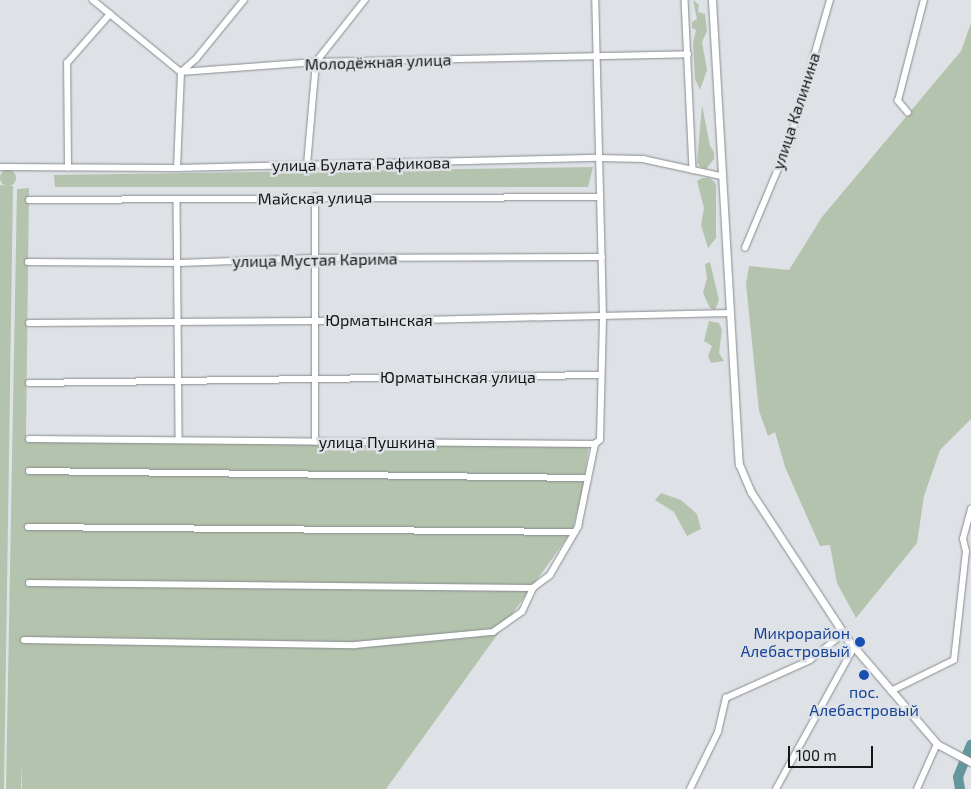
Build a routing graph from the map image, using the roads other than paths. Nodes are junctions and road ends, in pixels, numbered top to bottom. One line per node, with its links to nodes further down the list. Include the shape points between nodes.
1 (93, 0): 9 (street)
2 (244, 0): 13 (street, via 196,59)
3 (365, 0): 12 (street)
4 (595, 0): 11 (street)
5 (685, 0): 10 (street)
6 (712, 0): 21 (street)
7 (830, 0): 26 (street, улица Калинина, via 789,143)
8 (924, 0): 14 (street, via 898,101)
9 (110, 14): 13 (street); 18 (street, via 67,63)
10 (688, 54): 11 (street, Молодёжная улица); 20 (street)
11 (596, 56): 12 (street, Молодёжная улица); 15 (street)
12 (316, 62): 13 (street, Молодёжная улица); 16 (street)
13 (180, 72): 19 (street)
14 (908, 113)
15 (600, 158): 16 (street, улица Булата Рафикова); 20 (street, улица Булата Рафикова, via 643,159); 23 (street)
16 (307, 165): 19 (street, улица Булата Рафикова)
17 (0, 167): 18 (street, улица Булата Рафикова)
18 (68, 168): 19 (street, улица Булата Рафикова)
19 (177, 168)
20 (693, 170): 21 (street, улица Булата Рафикова)
21 (721, 176): 31 (street)
22 (315, 197): 23 (street, Майская улица); 25 (street, Майская улица); 28 (street)
23 (600, 197): 27 (street)
24 (29, 200): 25 (street, Майская улица)
25 (177, 200): 30 (street)
26 (745, 248)
27 (602, 256): 28 (street, улица Мустая Карима); 32 (street)
28 (316, 258): 30 (street, улица Мустая Карима); 33 (street)
29 (28, 262): 30 (street, улица Мустая Карима)
30 (179, 263): 34 (street)
31 (730, 313): 32 (street, Юрматынская); 51 (street, via 739,464 751,492)
32 (604, 317): 33 (street, Юрматынская); 36 (street)
33 (314, 320): 34 (street, Юрматынская); 37 (street)
34 (178, 321): 35 (street, Юрматынская); 38 (street)
35 (29, 323)
36 (601, 375): 37 (street, Юрматынская улица); 43 (street, via 600,440)
37 (314, 379): 38 (street, Юрматынская улица); 42 (street)
38 (178, 381): 39 (street, Юрматынская улица); 41 (street)
39 (28, 383)
40 (30, 439): 41 (street, улица Пушкина)
41 (179, 440): 42 (street, улица Пушкина)
42 (315, 442): 43 (street, улица Пушкина)
43 (595, 444): 45 (street)
44 (29, 471): 45 (street)
45 (588, 478): 48 (street)
46 (971, 509): 54 (street, via 963,539 966,552 954,660)
47 (28, 527): 48 (street)
48 (575, 532): 50 (street, via 550,576)
49 (29, 584): 50 (street)
50 (533, 588): 52 (street, via 522,612 493,632 355,644)
51 (844, 634): 53 (street); 57 (street, via 810,660 726,698 718,732)
52 (24, 640)
53 (854, 647): 54 (street); 58 (street)
54 (891, 691): 55 (street)
55 (937, 744): 56 (street); 59 (street)
56 (971, 762)
57 (690, 789)
58 (776, 789)
59 (918, 789)

